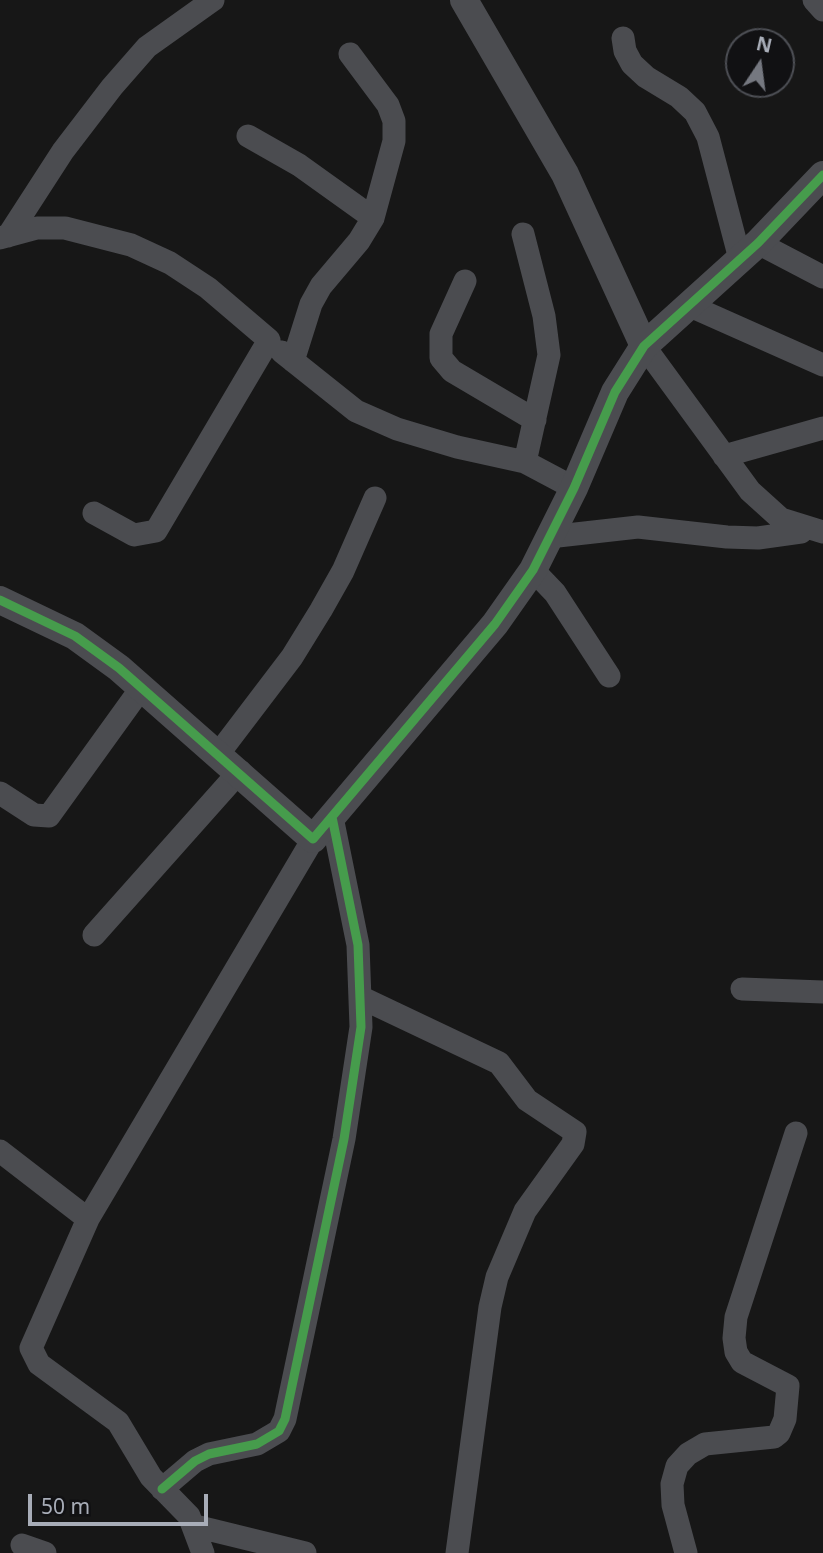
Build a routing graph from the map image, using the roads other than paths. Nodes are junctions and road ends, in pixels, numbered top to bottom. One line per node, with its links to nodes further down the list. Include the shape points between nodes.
1 (213, 0): 11 (street, via 147,47 63,151)
2 (464, 0): 17 (street, via 565,174)
3 (814, 0): 4 (street)
4 (823, 10)
5 (622, 38): 12 (street, via 632,64 695,112)
6 (350, 54): 9 (street, via 377,86 394,121 390,163)
7 (248, 136): 9 (street, via 299,165)
8 (823, 176): 12 (street)
9 (373, 218): 18 (street, via 311,304)
10 (523, 234): 20 (street, via 548,340 546,375)
11 (4, 237): 16 (street, via 37,228 65,228 131,245 208,288)
12 (749, 251): 13 (street); 15 (street)
13 (823, 277)
14 (465, 281): 20 (street, via 441,334 441,358 452,371)
15 (688, 306): 17 (street); 19 (street)
16 (269, 340): 18 (street); 26 (street, via 156,531 134,535)
17 (644, 346): 22 (street); 24 (street, via 615,392)
18 (293, 361): 23 (street, via 356,411 409,432)
19 (823, 365)
20 (535, 421): 23 (street)
21 (823, 428): 22 (street)
22 (724, 456): 27 (street, via 750,491 781,519)
23 (525, 462): 24 (street)
24 (574, 488): 28 (street)
25 (375, 498): 34 (street, via 321,611)
26 (94, 513)
27 (812, 532): 28 (street, via 748,538 638,527); 29 (street)
28 (550, 537): 30 (street)
29 (823, 547)
30 (533, 570): 32 (street, via 555,593); 37 (street, via 495,624)
31 (0, 600): 33 (street, via 75,636)
32 (609, 676)
33 (142, 687): 34 (street); 36 (street, via 49,816 34,816)
34 (219, 752): 35 (street)
35 (240, 771): 38 (street); 39 (street)
36 (0, 793)
37 (332, 817): 38 (street); 42 (street, via 358,945)
38 (313, 839): 45 (street)
39 (94, 935)
40 (742, 989): 41 (street)
41 (823, 992)
42 (362, 998): 46 (street, via 346,1126 285,1419 279,1431 257,1444 195,1461); 52 (street, via 499,1063 527,1100 575,1132 573,1144 525,1211 497,1278)
43 (796, 1133): 53 (street, via 736,1317 734,1338 742,1362 788,1386 785,1419 774,1437 705,1444 677,1466 673,1505)
44 (0, 1151): 45 (street)
45 (88, 1219): 46 (street, via 31,1348 39,1364 118,1422)
46 (162, 1489): 47 (street)
47 (195, 1526): 50 (street); 51 (street)
48 (22, 1545): 49 (street)
49 (45, 1553)
50 (203, 1553)
51 (305, 1553)
52 (457, 1553)
53 (686, 1553)

